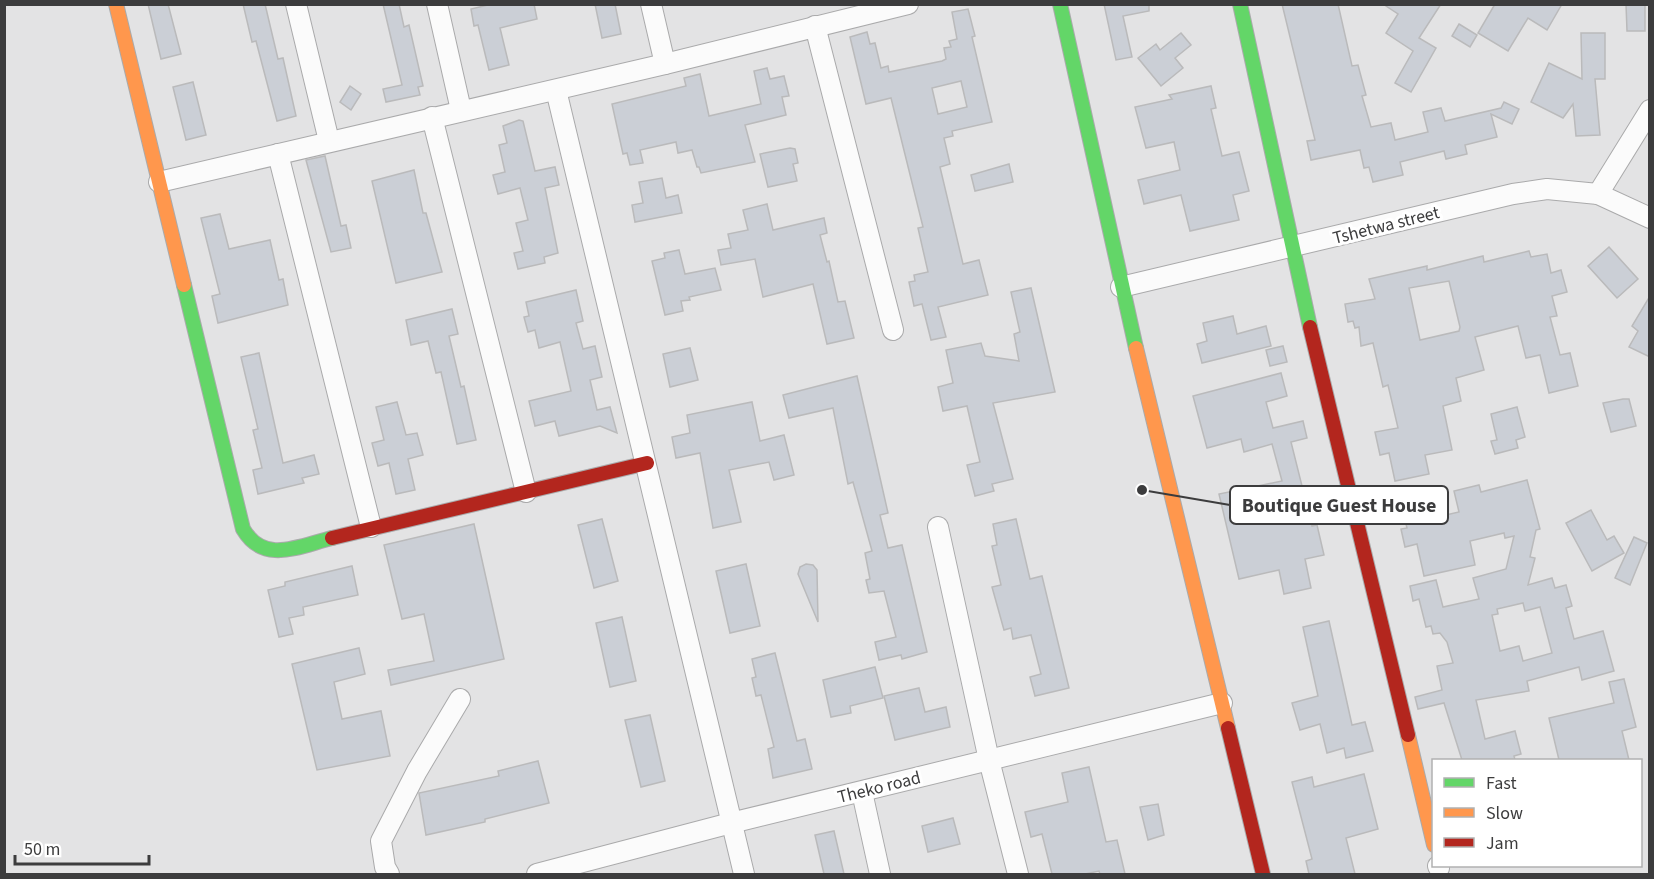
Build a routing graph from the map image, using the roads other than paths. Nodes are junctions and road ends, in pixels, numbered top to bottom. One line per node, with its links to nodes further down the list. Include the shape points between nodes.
1 (116, 4): 16 (street)
2 (296, 4): 14 (street)
3 (437, 4): 11 (street)
4 (651, 4): 9 (street)
5 (1060, 4): 20 (street)
6 (1240, 4): 19 (street)
7 (896, 6): 8 (street)
8 (815, 26): 9 (street); 21 (street)
9 (665, 64): 10 (street)
10 (556, 90): 11 (street); 22 (street)
11 (461, 110): 13 (street)
12 (1650, 110): 17 (street)
13 (432, 117): 14 (street); 23 (street)
14 (329, 141): 15 (street)
15 (278, 154): 16 (street); 24 (street)
16 (159, 182): 24 (street, via 243,529 252,544 261,550 276,551)
17 (1598, 194): 18 (street, Tshetwa street); 19 (street, Tshetwa street, via 1547,189 1513,194)
18 (1650, 218)
19 (1291, 248): 20 (street, Tshetwa street); 31 (street)
20 (1121, 287): 27 (street)
21 (893, 330)
22 (647, 463): 23 (street); 30 (street)
23 (526, 492): 24 (street)
24 (371, 527)
25 (938, 527): 28 (street)
26 (460, 699): 33 (street, via 381,841)
27 (1222, 703): 28 (street, Theko road); 38 (street)
28 (989, 760): 29 (street, Theko road); 37 (street)
29 (862, 792): 30 (street, Theko road); 36 (street)
30 (732, 823): 32 (street, Theko road); 35 (street)
31 (1432, 837)
32 (560, 872): 34 (street, Theko road)
33 (389, 874)
34 (537, 874)
35 (744, 874)
36 (880, 874)
37 (1018, 874)
38 (1263, 874)

